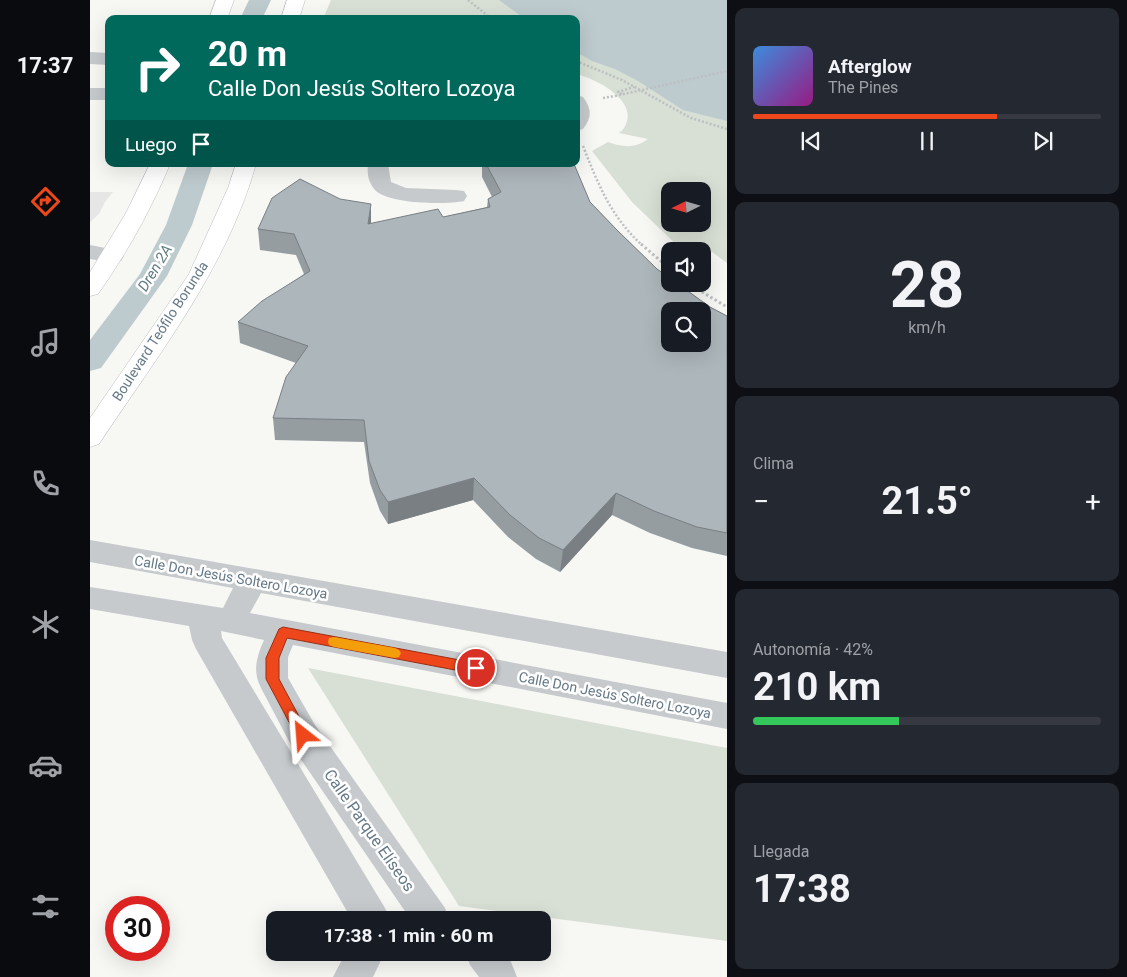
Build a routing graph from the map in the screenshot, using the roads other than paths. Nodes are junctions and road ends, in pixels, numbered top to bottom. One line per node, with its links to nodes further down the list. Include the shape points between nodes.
1 (225, 0): 3 (main road)
2 (296, 0): 4 (main road)
3 (219, 15)
4 (291, 15)
5 (90, 58): 6 (street)
6 (105, 59)
7 (90, 94): 8 (street)
8 (105, 94)
9 (580, 108): 10 (street)
10 (580, 123)
11 (159, 167): 16 (main road, via 143,204)
12 (245, 167): 18 (main road, Boulevard Teófilo Borunda, via 239,188 200,274)
13 (378, 167): 14 (street, via 378,176 384,187 400,193)
14 (456, 196)
15 (90, 252): 16 (street)
16 (113, 256): 17 (main road)
17 (90, 288)
18 (90, 438)
19 (90, 551): 20 (street, Calle Don Jesús Soltero Lozoya)
20 (252, 580): 22 (street); 24 (street, Calle Don Jesús Soltero Lozoya)
21 (90, 598): 22 (street, Calle Don Jesús Soltero Lozoya)
22 (217, 619): 23 (street, Calle Don Jesús Soltero Lozoya); 26 (street, Calle Parque Elíseos, via 208,640)
23 (283, 632): 25 (street, Calle Don Jesús Soltero Lozoya); 26 (street, Calle Parque Elíseos, via 272,658 272,679)
24 (727, 665)
25 (727, 716)
26 (287, 742): 27 (street, Calle Parque Elíseos); 28 (street, Calle Parque Elíseos)
27 (368, 911)
28 (425, 911)
29 (362, 961): 31 (street)
30 (490, 961): 32 (street)
31 (352, 977)
32 (498, 977)

